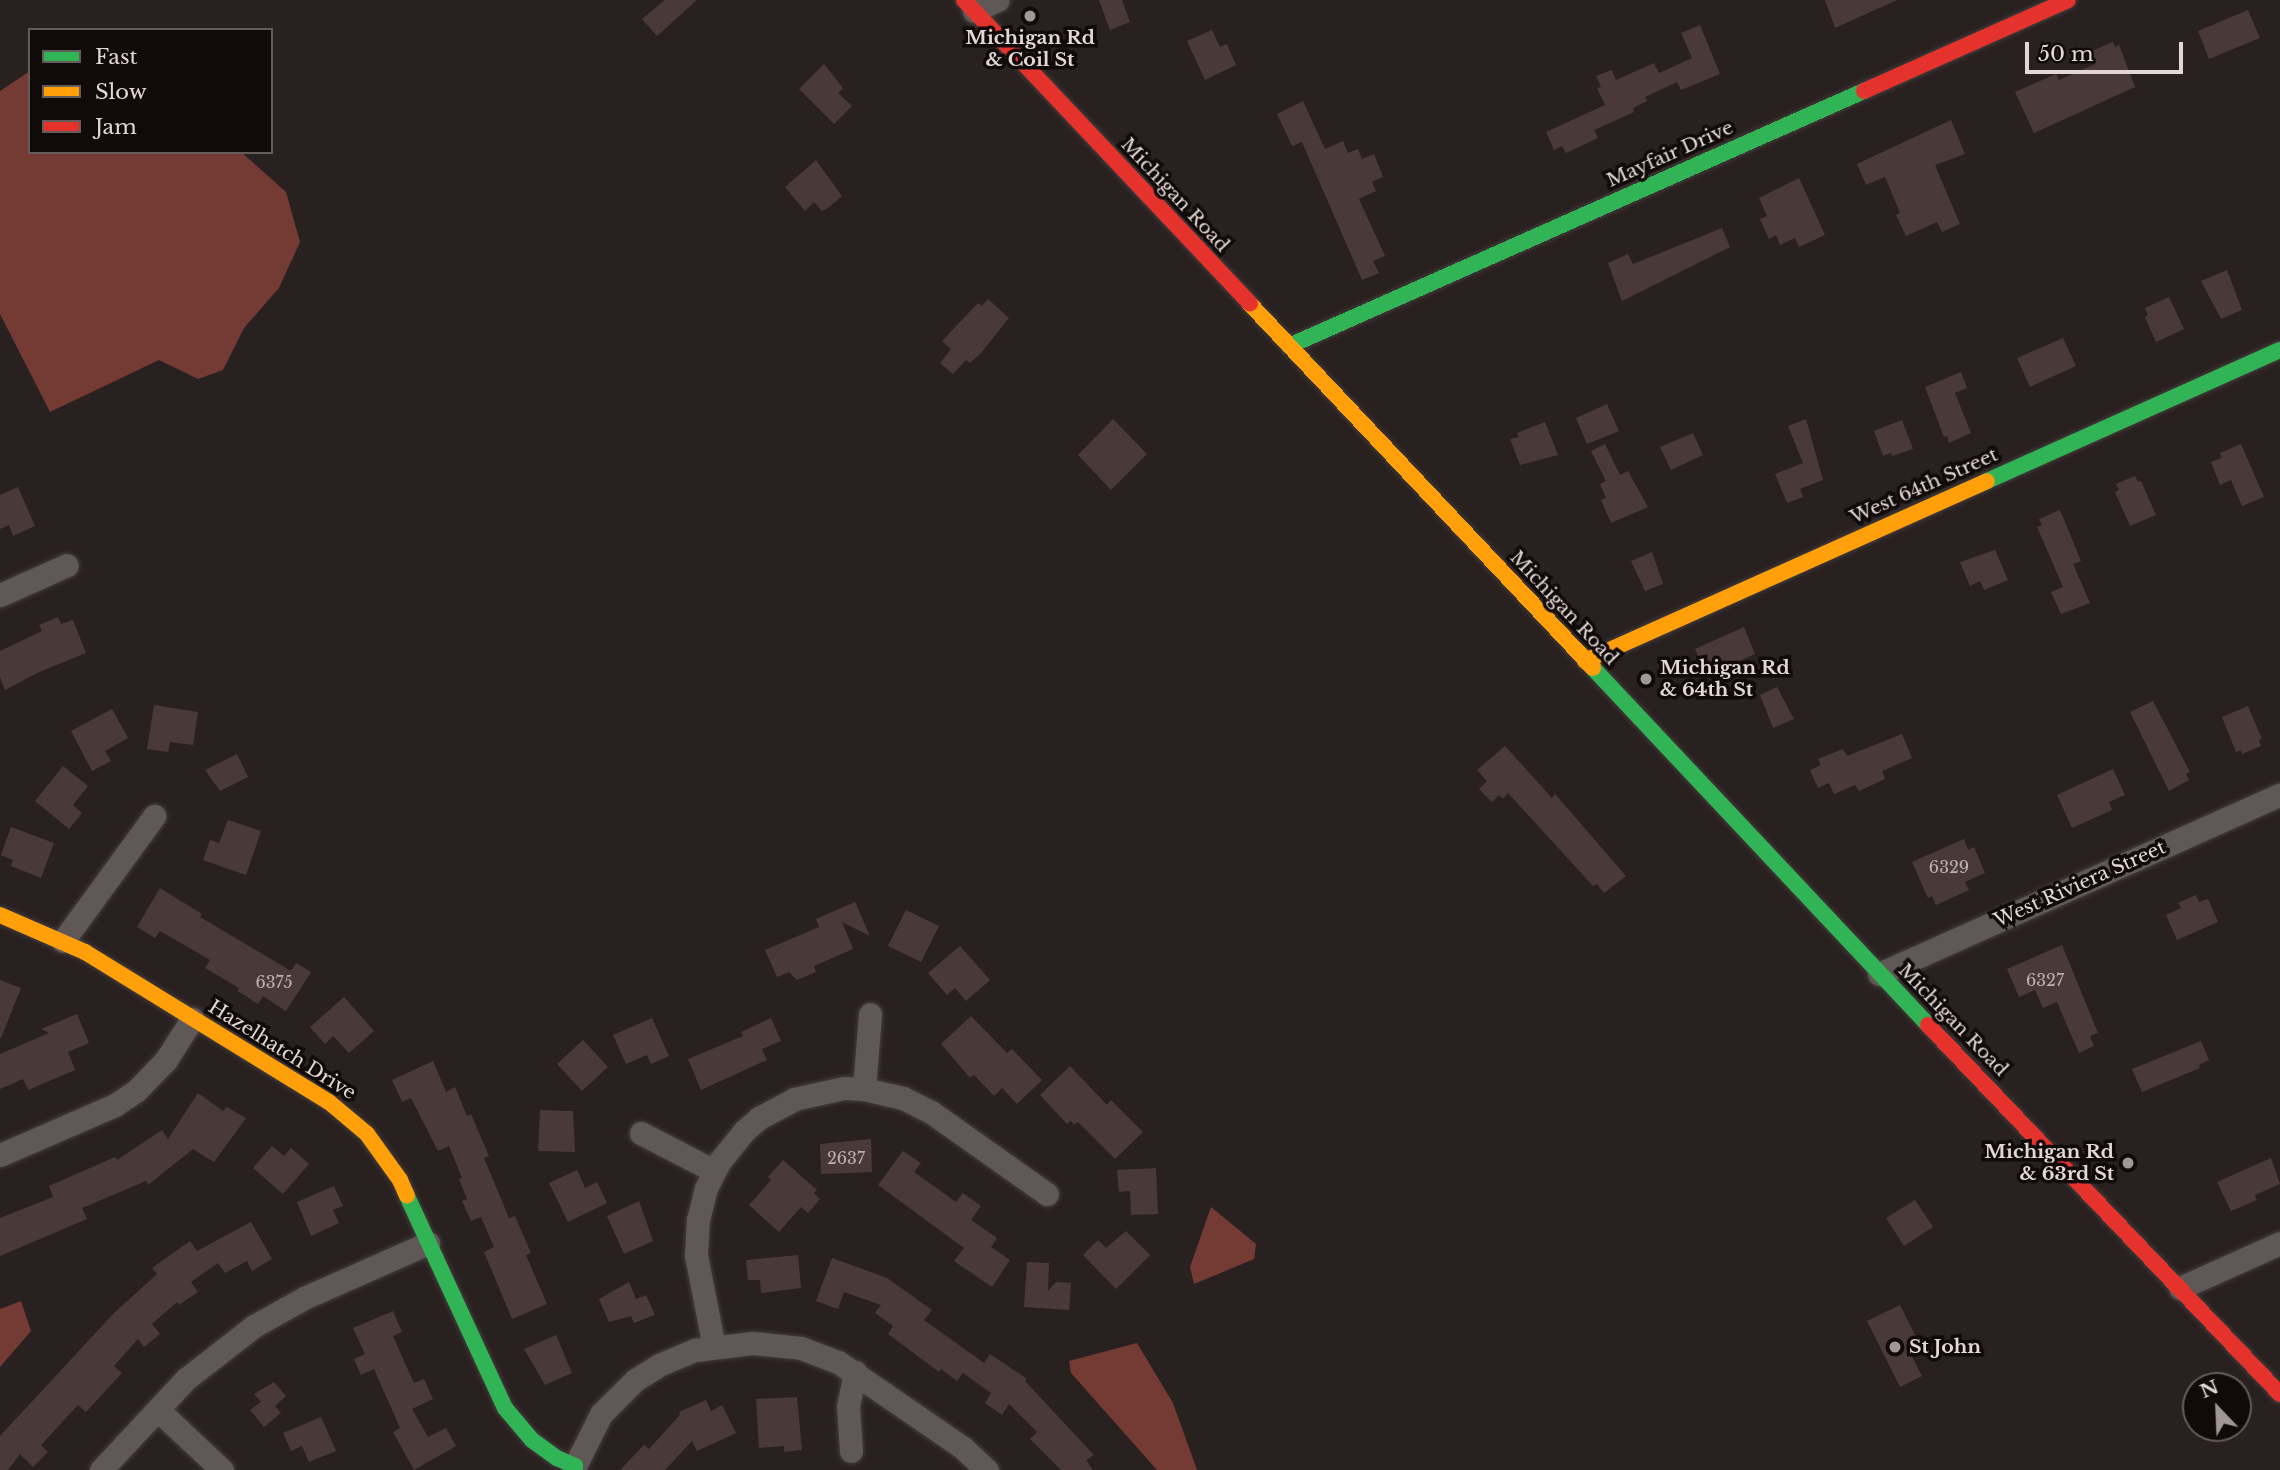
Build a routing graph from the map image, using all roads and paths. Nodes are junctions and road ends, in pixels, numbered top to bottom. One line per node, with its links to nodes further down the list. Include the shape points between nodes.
1 (998, 0): 3 (street)
2 (2068, 0): 4 (street, Mayfair Drive)
3 (969, 5): 4 (street, Michigan Road)
4 (1289, 346): 8 (street, Michigan Road)
5 (2280, 350): 8 (street, West 64th Street)
6 (68, 565): 7 (street)
7 (0, 595)
8 (1585, 661): 13 (street, Michigan Road)
9 (2280, 795): 13 (street, West Riviera Street)
10 (154, 816): 12 (street)
11 (0, 915): 12 (street, Hazelhatch Drive)
12 (63, 941): 15 (street, Hazelhatch Drive)
13 (1879, 974): 23 (street, Michigan Road)
14 (870, 1014): 16 (street)
15 (192, 1019): 18 (street, via 166,1060 136,1091); 22 (street, Hazelhatch Drive, via 328,1102 367,1134 394,1169)
16 (864, 1089): 19 (street, via 834,1089 776,1108 730,1146); 20 (street, via 925,1108)
17 (640, 1133): 19 (street)
18 (0, 1155)
19 (714, 1171): 24 (street, via 696,1238)
20 (1047, 1194)
21 (2280, 1243): 23 (street)
22 (428, 1244): 27 (street, via 262,1321 215,1354); 29 (street, Hazelhatch Drive, via 505,1408 540,1446)
23 (2180, 1288): 26 (street, Michigan Road)
24 (714, 1347): 25 (street, via 782,1344 819,1354); 29 (street, via 659,1364 635,1380 601,1414)
25 (855, 1372): 28 (street, via 848,1406); 32 (street)
26 (2280, 1394)
27 (158, 1410): 30 (street); 31 (street)
28 (850, 1451)
29 (575, 1468)
30 (101, 1470)
31 (222, 1470)
32 (987, 1470)

